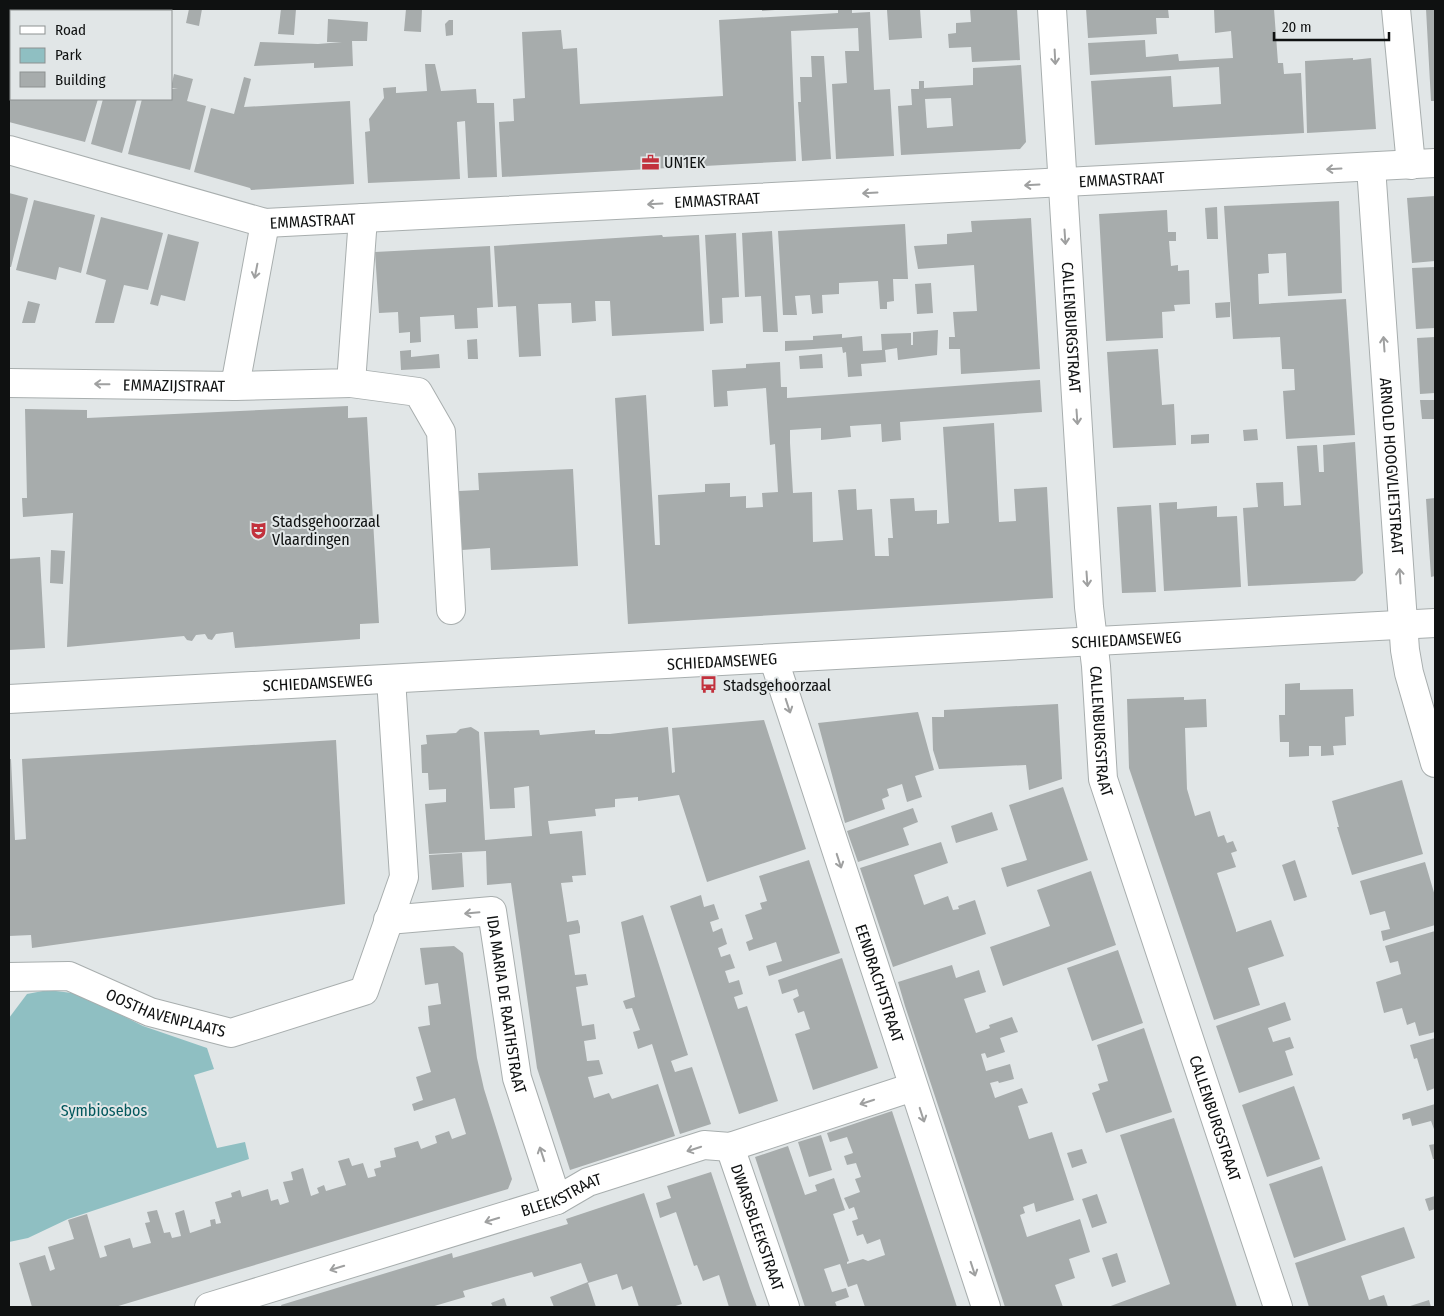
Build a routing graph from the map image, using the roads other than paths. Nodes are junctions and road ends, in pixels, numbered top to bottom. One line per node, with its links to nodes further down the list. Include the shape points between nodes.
1 (1052, 9): 6 (street, CALLENBURGSTRAAT, one-way to 6)
2 (1396, 9): 4 (street)
3 (9, 150): 8 (street, EMMASTRAAT)
4 (1423, 164): 5 (street, EMMASTRAAT)
5 (1371, 167): 6 (street, EMMASTRAAT, one-way to 6); 14 (street, ARNOLD HOOGVLIETSTRAAT, one-way to 5)
6 (1062, 184): 7 (street, EMMASTRAAT, one-way to 7); 15 (street, CALLENBURGSTRAAT, one-way to 15)
7 (363, 218): 8 (street, EMMASTRAAT); 10 (street)
8 (265, 223): 11 (street, EMMAZIJSTRAAT, one-way to 11)
9 (9, 383): 11 (street, EMMAZIJSTRAAT, one-way to 9)
10 (351, 383): 11 (street); 12 (street, via 418,392 441,432)
11 (235, 386)
12 (451, 610)
13 (1435, 623): 14 (street, SCHIEDAMSEWEG)
14 (1403, 625): 15 (street, SCHIEDAMSEWEG); 19 (street, ARNOLD HOOGVLIETSTRAAT, via 1409,673)
15 (1093, 642): 16 (street, SCHIEDAMSEWEG); 28 (street, CALLENBURGSTRAAT, via 1103,779)
16 (774, 660): 17 (street, SCHIEDAMSEWEG); 22 (street, EENDRACHTSTRAAT, one-way to 22)
17 (391, 679): 18 (street, SCHIEDAMSEWEG); 20 (street, via 404,877)
18 (9, 699)
19 (1435, 763)
20 (388, 920): 21 (street, OOSTHAVENPLAATS, via 364,991 231,1033 150,1012 69,976); 24 (street, IDA MARIA DE RAATHSTRAAT, one-way to 20, via 517,1078 492,911)
21 (9, 977)
22 (913, 1086): 23 (street, BLEEKSTRAAT, one-way to 23); 27 (street, EENDRACHTSTRAAT, one-way to 27)
23 (730, 1147): 24 (street, BLEEKSTRAAT, one-way to 24, via 704,1146 588,1182); 26 (street, DWARSBLEEKSTRAAT)
24 (557, 1200): 25 (street, BLEEKSTRAAT, one-way to 25)
25 (210, 1307)
26 (785, 1307)
27 (986, 1307)
28 (1278, 1307)

